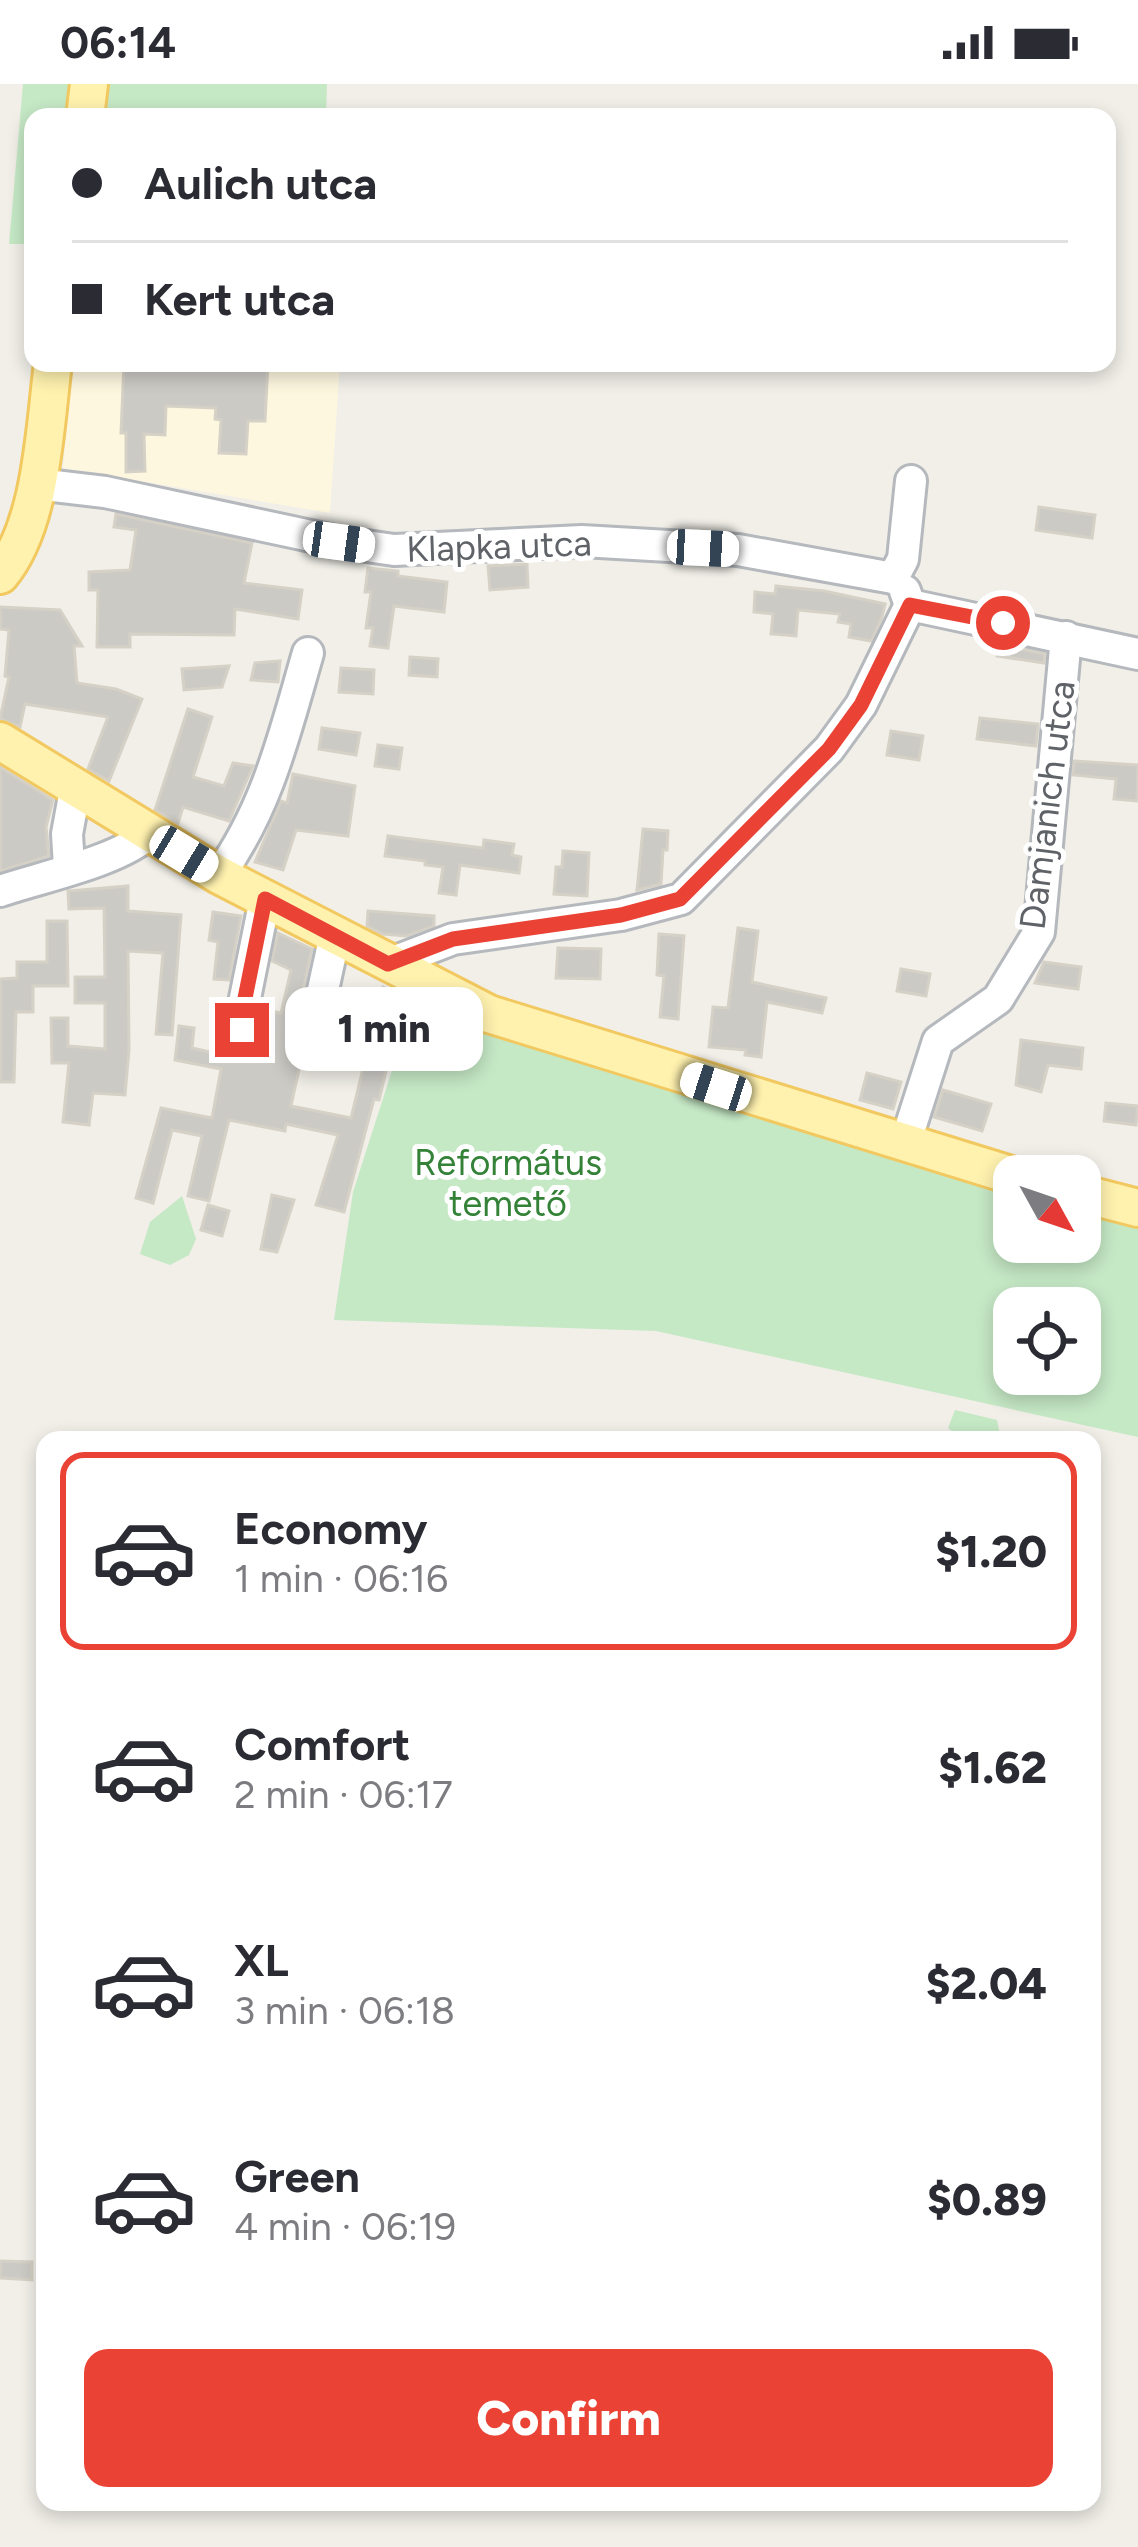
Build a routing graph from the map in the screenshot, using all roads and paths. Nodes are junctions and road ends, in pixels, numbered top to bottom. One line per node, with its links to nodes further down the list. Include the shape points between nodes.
1 (52, 372): 3 (main road)
2 (911, 481): 5 (street, via 903,559)
3 (37, 484): 4 (main road, via 14,559); 5 (street, Klapka utca, via 394,550 582,541 738,550)
4 (0, 575)
5 (892, 578): 6 (street)
6 (910, 605): 7 (street); 18 (street, via 861,705 829,749 680,899 453,939)
7 (1066, 637): 9 (street); 21 (street, Damjanich utca, via 1039,932 998,1000 938,1041)
8 (308, 653): 14 (street, via 251,827)
9 (1138, 654)
10 (0, 741): 11 (main road)
11 (76, 785): 12 (main road); 13 (street)
12 (148, 833): 13 (street, via 135,846); 14 (main road)
13 (69, 867): 15 (street)
14 (219, 874): 16 (main road)
15 (0, 891)
16 (265, 899): 17 (main road); 20 (street, via 241,1018)
17 (335, 935): 18 (main road); 19 (street)
18 (388, 964): 21 (main road, via 489,1014)
19 (312, 1040)
20 (253, 1042)
21 (905, 1144): 22 (main road)
22 (993, 1170)
23 (1101, 1198): 24 (main road)
24 (1138, 1208)

